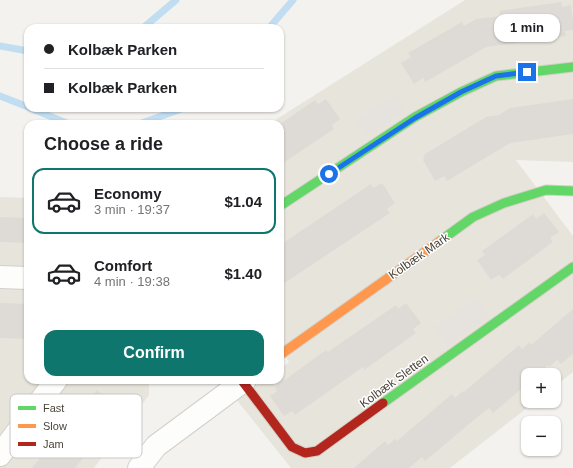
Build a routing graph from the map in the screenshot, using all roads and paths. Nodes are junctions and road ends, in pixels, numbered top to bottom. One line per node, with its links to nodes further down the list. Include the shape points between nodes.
1 (573, 67): 3 (street, via 496,76 461,92 415,118)
2 (573, 191): 7 (street, Kolbæk Mark, via 546,190 504,203 473,217)
3 (284, 203)
4 (573, 266): 10 (street, Kolbæk Sletten, via 317,451 305,453 292,447)
5 (0, 277): 6 (street)
6 (24, 278)
7 (284, 352)
8 (53, 384): 11 (street)
9 (240, 384): 14 (street, via 156,446)
10 (246, 384)
11 (46, 394)
12 (10, 442): 13 (street)
13 (0, 455)
14 (139, 468)

